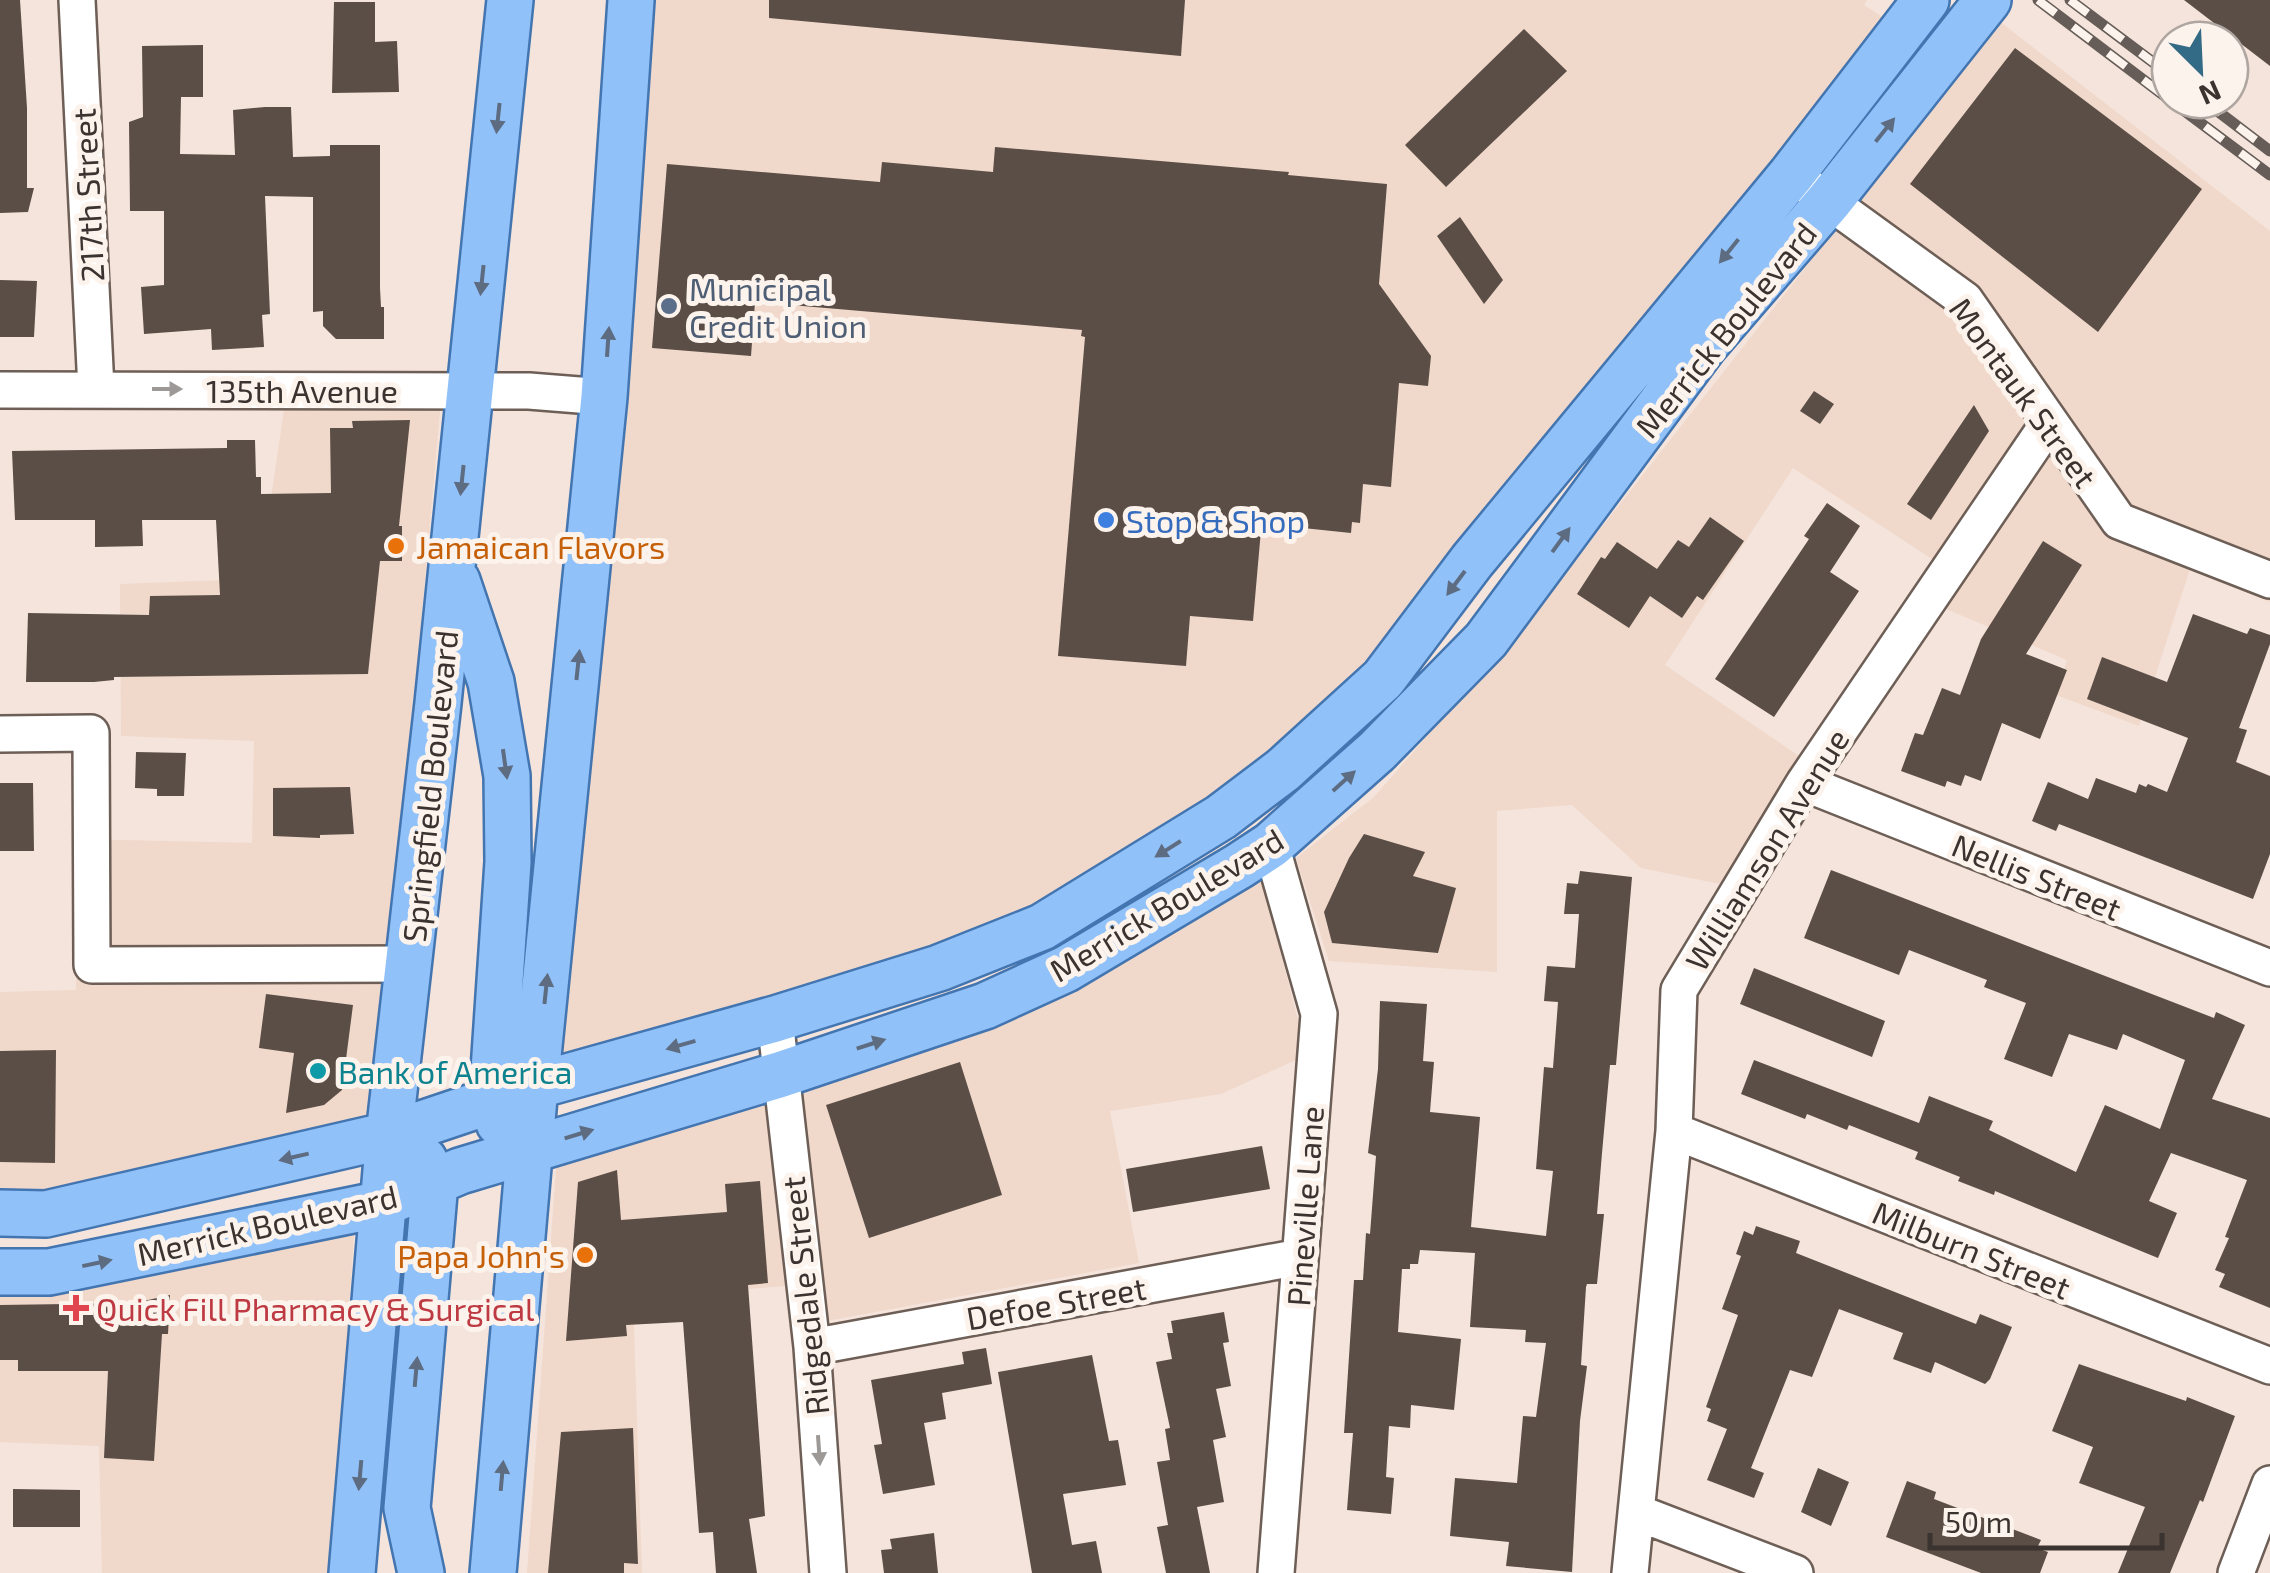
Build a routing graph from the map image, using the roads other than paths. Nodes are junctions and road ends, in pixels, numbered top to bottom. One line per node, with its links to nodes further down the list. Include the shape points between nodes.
1 (77, 0): 8 (street, 217th Street)
2 (510, 0): 10 (main road, Springfield Boulevard, one-way to 10)
3 (631, 0): 11 (main road, one-way to 3)
4 (1926, 0): 6 (main road, Merrick Boulevard)
5 (1988, 0): 7 (main road, Merrick Boulevard, one-way to 5)
6 (1790, 175): 7 (street, Montauk Street); 20 (main road, Merrick Boulevard, one-way to 20, via 1383,680 1284,770 1042,927)
7 (1829, 201): 12 (street, Montauk Street, via 1965,300); 17 (main road, Merrick Boulevard, one-way to 7, via 1378,751 1486,640 1703,347)
8 (96, 389): 9 (street, 135th Avenue); 10 (street, 135th Avenue, one-way to 10)
9 (0, 390)
10 (471, 391): 11 (street, 135th Avenue); 13 (main road, Springfield Boulevard, one-way to 13)
11 (604, 397): 22 (main road, one-way to 11)
12 (2048, 424): 14 (street, Montauk Street, via 2119,521); 16 (street, Williamson Avenue)
13 (452, 569): 18 (main road, Springfield Boulevard); 23 (main road, one-way to 23, via 491,682 508,776)
14 (2270, 580)
15 (0, 734): 18 (street, via 91,733 92,964)
16 (1804, 783): 19 (street, Nellis Street); 24 (street, Williamson Avenue, via 1679,990)
17 (1270, 845): 21 (main road, Merrick Boulevard, one-way to 17, via 985,1006 1066,969); 30 (street, Pineville Lane, via 1320,1014)
18 (410, 964): 25 (main road, Springfield Boulevard)
19 (2270, 968)
20 (775, 1019): 21 (street, Ridgedale Street); 22 (main road, Merrick Boulevard, one-way to 22)
21 (779, 1075): 26 (main road, Merrick Boulevard, one-way to 21); 32 (street, Ridgedale Street)
22 (535, 1086): 23 (main road, Merrick Boulevard); 26 (main road)
23 (492, 1100): 25 (main road, Merrick Boulevard); 26 (main road, via 503,1131)
24 (1674, 1131): 33 (street, Milburn Street); 35 (street, Williamson Avenue)
25 (389, 1136): 27 (main road, via 424,1160); 28 (main road, Springfield Boulevard); 29 (main road, Merrick Boulevard, one-way to 29, via 46,1214)
26 (531, 1149): 27 (main road, Merrick Boulevard); 38 (main road, one-way to 26)
27 (435, 1182): 28 (main road, Merrick Boulevard); 37 (main road, one-way to 27, via 407,1508)
28 (382, 1204): 31 (main road, Merrick Boulevard, one-way to 28, via 49,1272); 36 (main road, Springfield Boulevard, one-way to 36)
29 (0, 1214)
30 (1300, 1257): 32 (street, Defoe Street); 40 (street, Pineville Lane)
31 (0, 1272)
32 (812, 1347): 39 (street, Ridgedale Street, one-way to 39)
33 (2270, 1366)
34 (2270, 1484): 43 (street)
35 (1636, 1512): 41 (street, Williamson Avenue); 42 (street)
36 (352, 1573)
37 (421, 1573)
38 (494, 1573)
39 (828, 1573)
40 (1276, 1573)
41 (1630, 1573)
42 (1795, 1573)
43 (2236, 1573)

